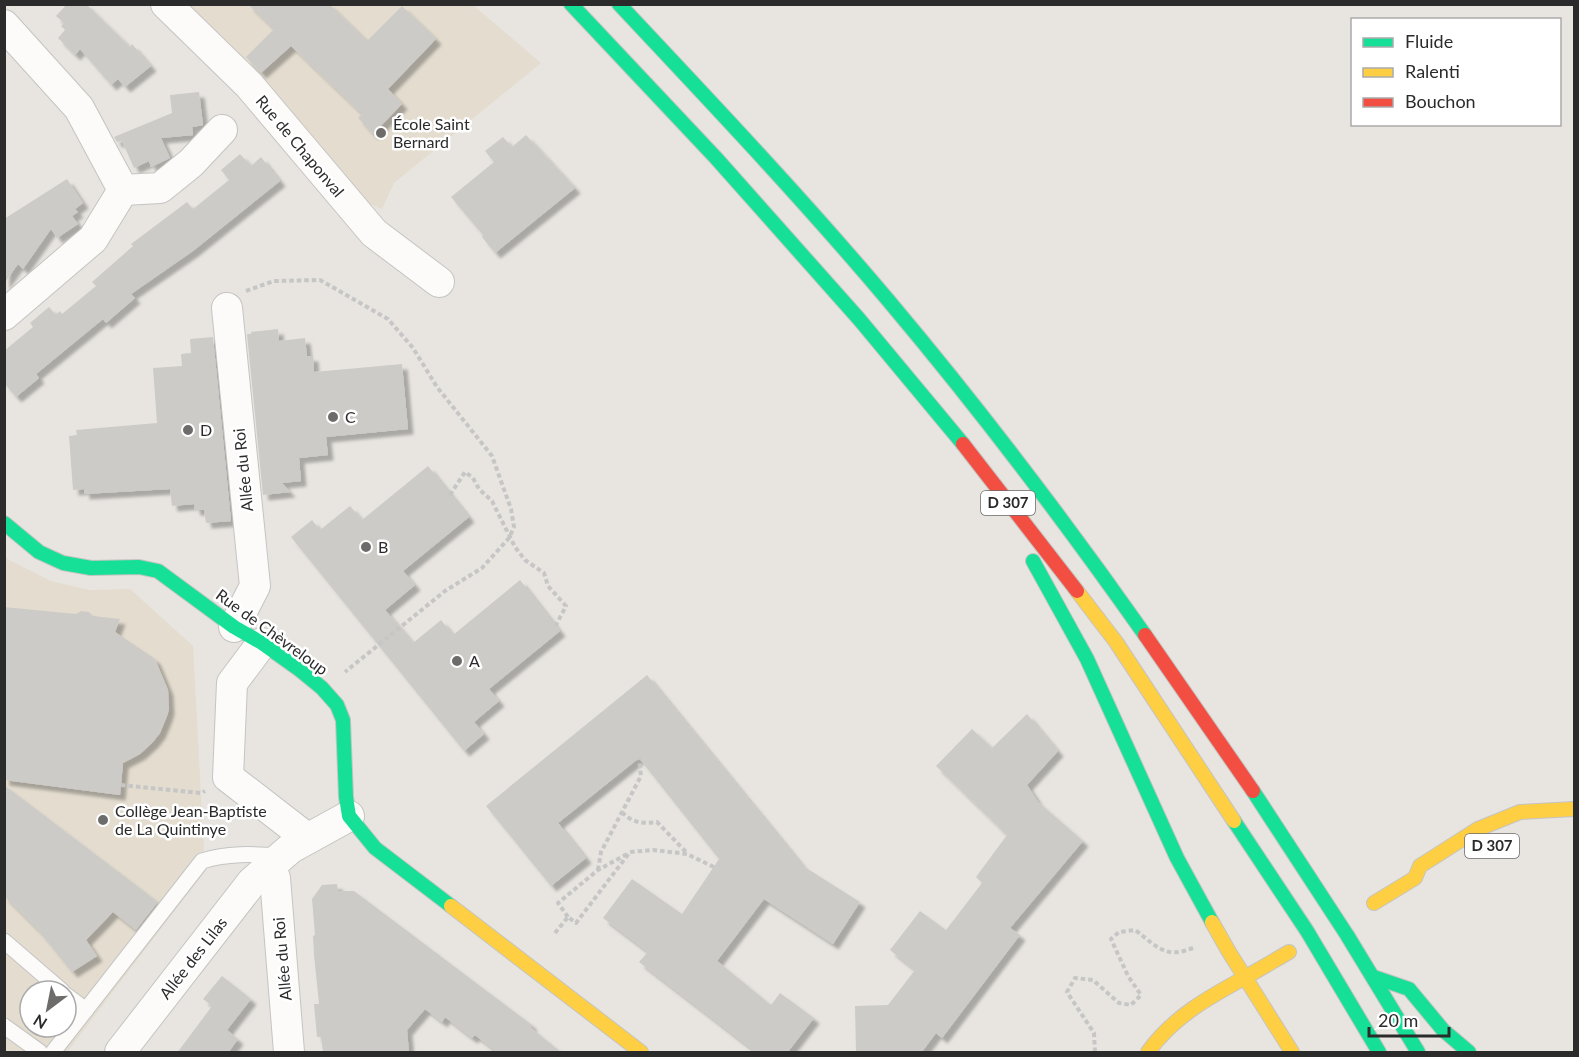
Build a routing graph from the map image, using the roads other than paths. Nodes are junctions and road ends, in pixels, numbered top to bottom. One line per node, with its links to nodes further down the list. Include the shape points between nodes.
1 (166, 4): 7 (street, Rue de Chaponval, via 249,85 374,233)
2 (571, 4): 10 (main road, D 307, via 716,158 859,319)
3 (619, 4): 22 (main road, D 307, via 737,129 888,301 1001,441 1139,623 1321,891)
4 (7, 32): 6 (street, via 79,108)
5 (222, 130): 6 (street, via 160,188)
6 (123, 190): 9 (street, via 93,239)
7 (439, 282)
8 (226, 308): 12 (street, Allée du Roi, via 255,586)
9 (4, 315)
10 (985, 472): 21 (main road, via 1087,659 1177,858); 34 (main road, D 307, via 1116,642 1307,931)
11 (4, 523): 12 (main road, Rue de Chèvreloup, via 34,550 66,564 91,568 145,566 158,571)
12 (234, 627): 13 (main road, Rue de Chèvreloup)
13 (262, 643): 15 (main road, Rue de Chèvreloup, via 322,688 338,705 343,720); 16 (street, via 232,683 228,777)
14 (1575, 809): 18 (main road, via 1520,812 1478,829 1420,866 1422,879)
15 (349, 816): 16 (street, Allée des Lilas); 31 (main road, via 375,848)
16 (307, 838): 17 (street, Allée des Lilas)
17 (276, 862): 25 (lane, via 248,854 202,861); 29 (street, Allée des Lilas, via 252,882); 30 (street, Allée du Roi)
18 (1374, 903)
19 (4, 941): 23 (lane)
20 (1289, 952): 21 (main road)
21 (1246, 977): 32 (main road, via 1204,1000 1155,1041); 33 (main road)
22 (1374, 977): 35 (main road, D 307); 36 (main road, via 1409,989 1443,1030)
23 (48, 979)
24 (78, 1004): 25 (lane)
25 (86, 1010): 28 (lane)
26 (4, 1026): 27 (lane)
27 (40, 1053)
28 (53, 1053)
29 (120, 1053)
30 (289, 1053)
31 (641, 1053)
32 (1148, 1053)
33 (1292, 1053)
34 (1379, 1053)
35 (1418, 1053)
36 (1469, 1053)

